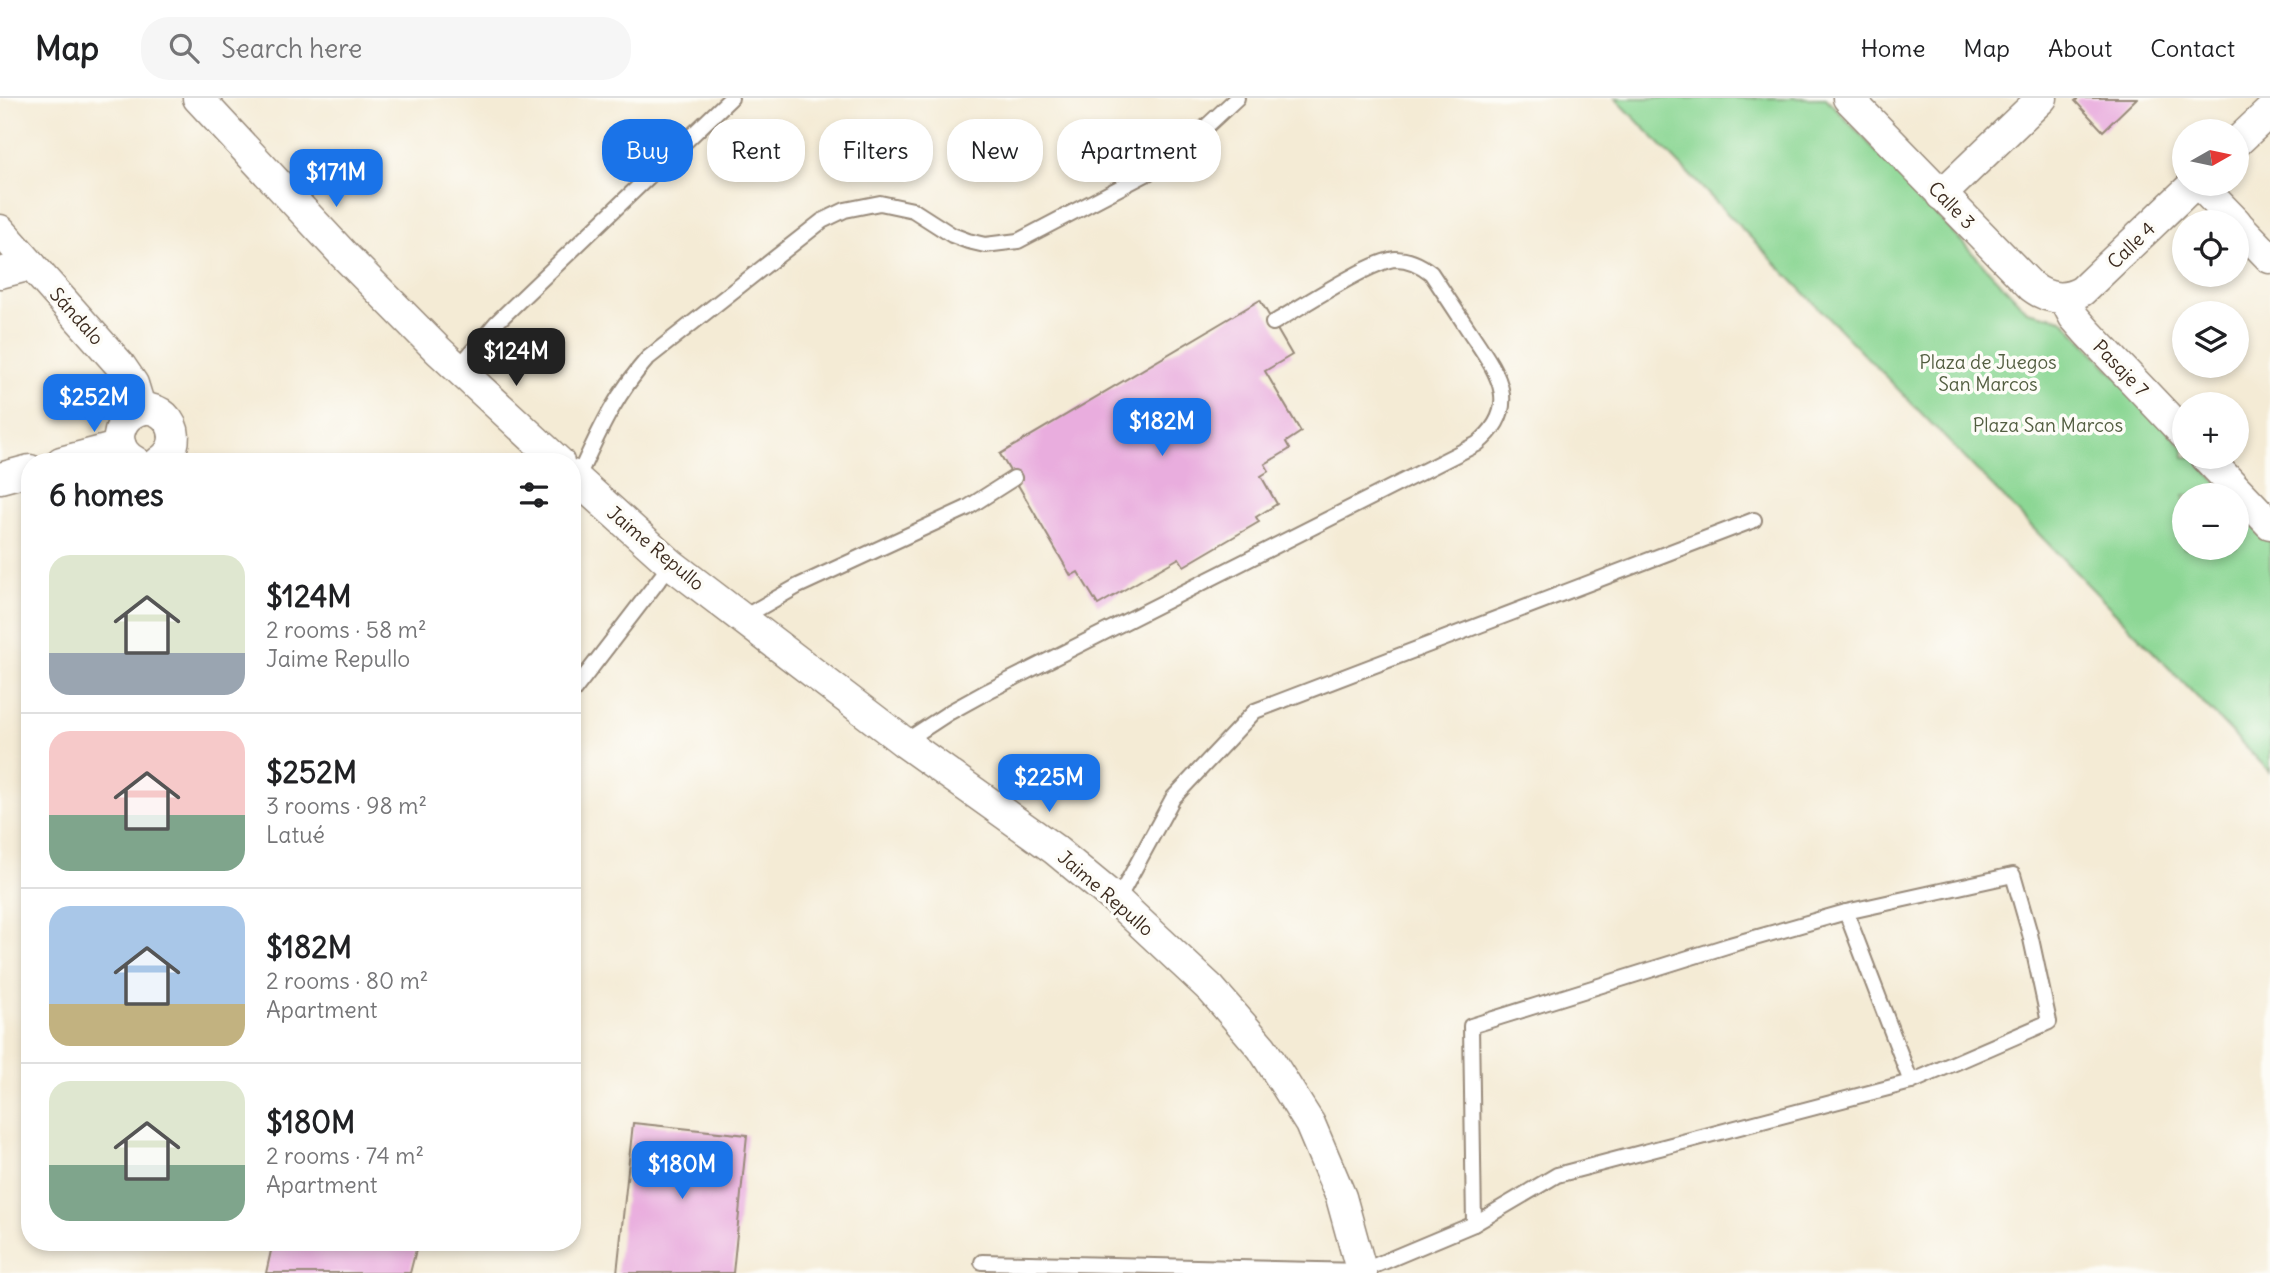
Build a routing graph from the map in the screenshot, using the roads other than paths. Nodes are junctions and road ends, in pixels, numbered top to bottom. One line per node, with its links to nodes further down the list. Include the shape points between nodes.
1 (198, 98): 19 (street, Jaime Repullo, via 344,255)
2 (731, 98): 19 (lane, via 496,323)
3 (1237, 98): 25 (lane, via 1167,163 1018,241 985,245 968,241 913,210 880,203 845,210 822,221 648,358)
4 (1848, 98): 8 (street, Calle 3)
5 (2042, 98): 8 (street)
6 (2270, 111): 7 (street)
7 (2249, 131)
8 (1941, 195): 17 (street, Calle 3, via 2032,287)
9 (2182, 196): 17 (street, Calle 4, via 2090,285)
10 (2211, 196): 11 (street)
11 (2224, 210)
12 (0, 230): 15 (street, Sándalo)
13 (2249, 236): 14 (street)
14 (2270, 258)
15 (31, 265): 16 (street); 20 (street, Sándalo, via 120,365)
16 (0, 273)
17 (2063, 298): 21 (street, Pasaje 7, via 2087,332)
18 (1273, 323): 36 (lane, via 1385,261 1408,260 1421,265 1431,273 1498,374 1502,404 1498,418 1476,444 988,691)
19 (458, 368): 24 (street, Jaime Repullo)
20 (141, 410): 22 (street, via 121,428); 23 (street, via 166,417 174,433)
21 (2172, 421)
22 (128, 453)
23 (168, 453)
24 (549, 453)
25 (581, 453)
26 (2217, 469): 32 (street)
27 (21, 472): 28 (street)
28 (0, 478)
29 (1014, 478): 34 (lane, via 967,508 798,586)
30 (581, 483): 33 (street, Jaime Repullo)
31 (1754, 520): 37 (lane, via 1255,711 1173,798)
32 (2270, 524)
33 (671, 564): 34 (street, Jaime Repullo); 35 (lane)
34 (742, 618): 36 (street, Jaime Repullo)
35 (581, 681)
36 (904, 742): 37 (street, Jaime Repullo, via 1054,849)
37 (1117, 901): 42 (street, Jaime Repullo, via 1237,1017 1287,1085 1310,1124 1341,1197)
38 (1846, 912): 39 (lane); 39 (lane, via 2013,875 2049,1022); 40 (lane, via 1471,1026)
39 (1910, 1082): 40 (lane, via 1556,1175)
40 (1474, 1224): 42 (lane)
41 (982, 1262): 42 (lane)
42 (1362, 1272)

